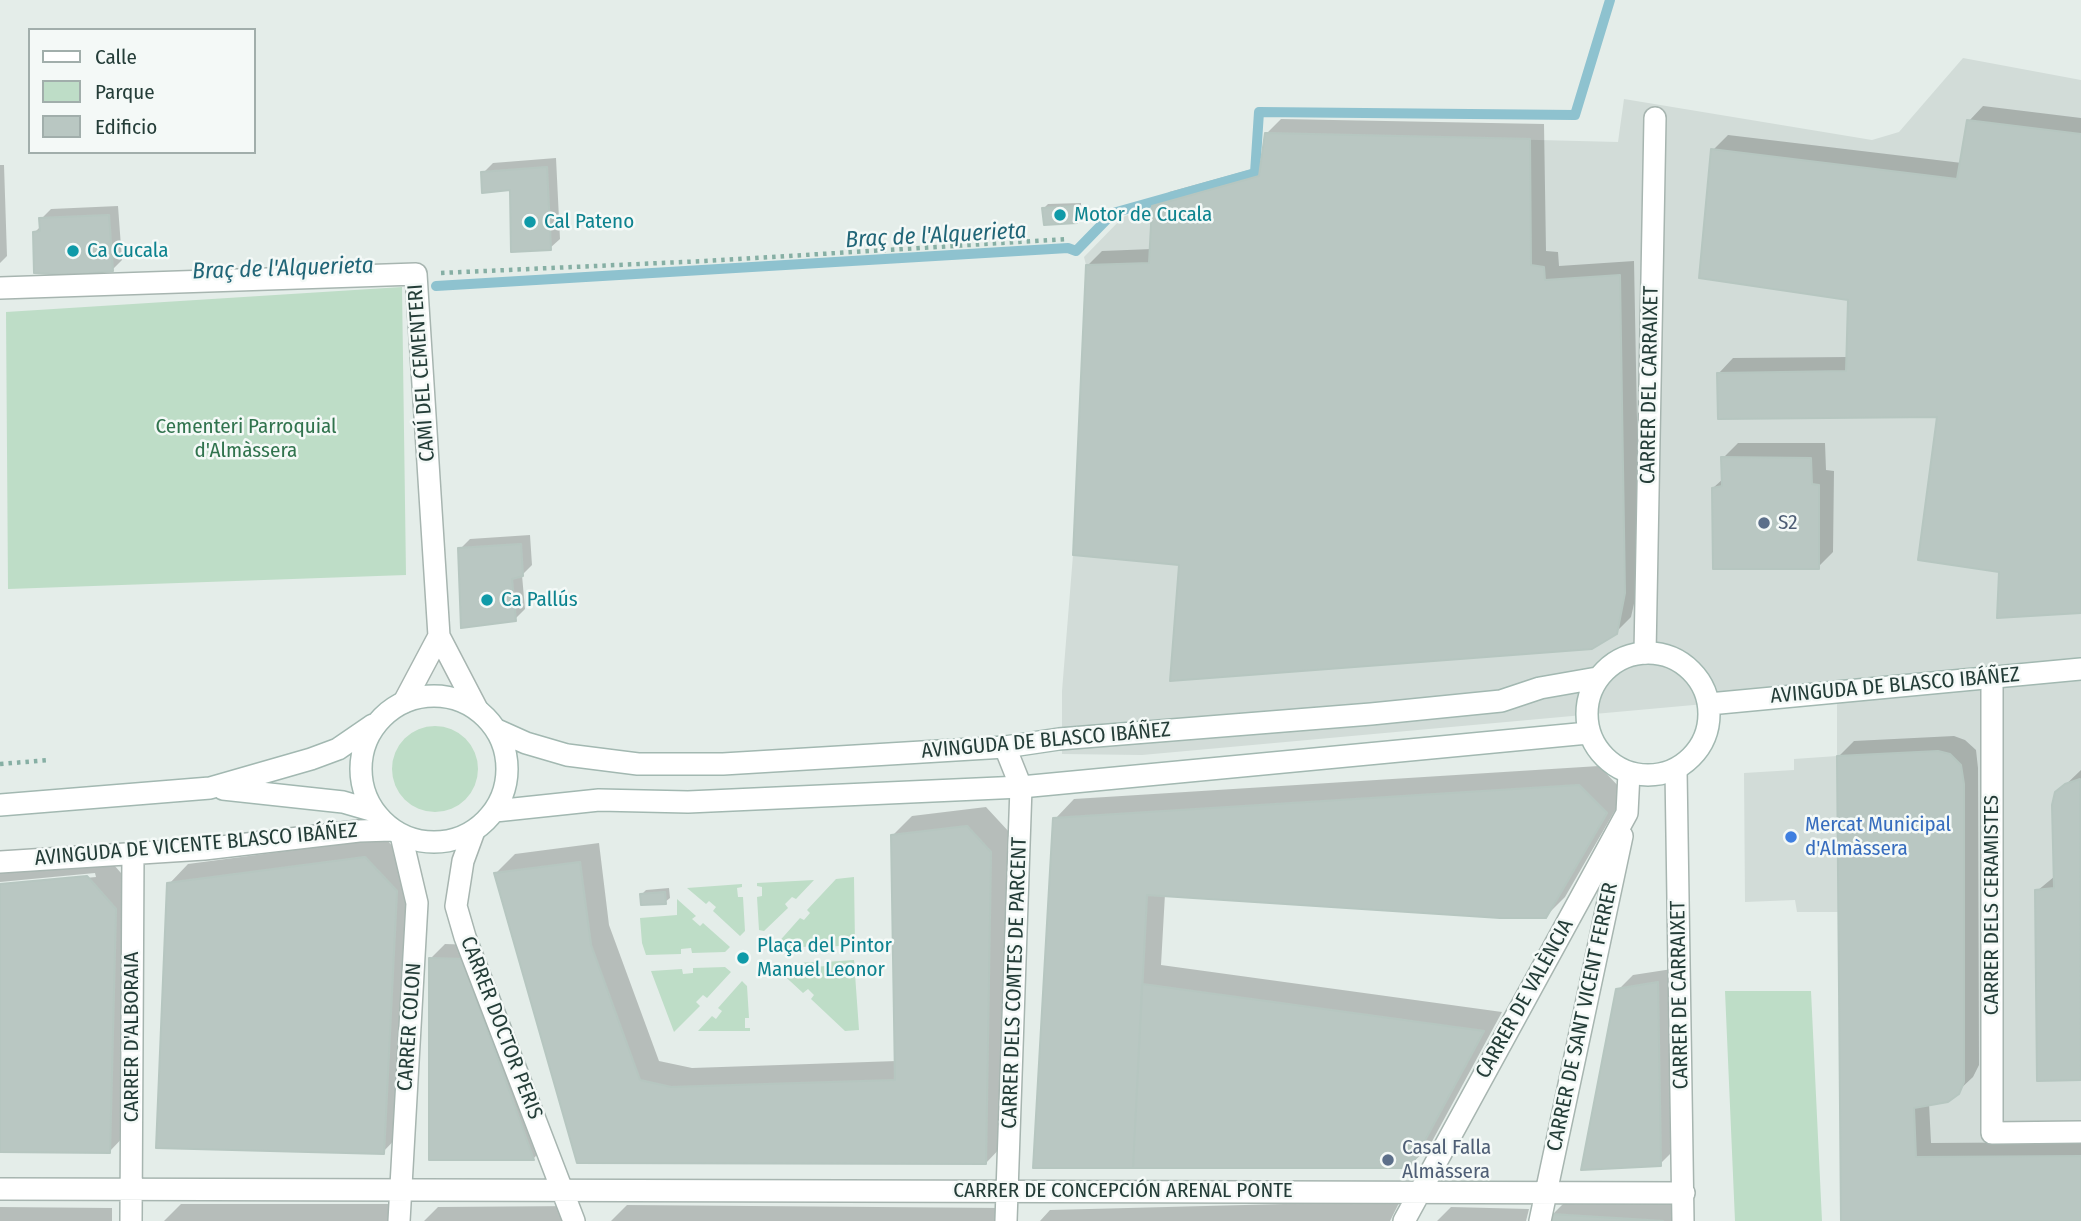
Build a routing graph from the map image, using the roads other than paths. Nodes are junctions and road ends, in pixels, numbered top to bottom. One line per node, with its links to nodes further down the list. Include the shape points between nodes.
1 (1655, 118): 4 (street, CARRER DEL CARRAIXET)
2 (0, 288): 3 (street, CAMÍ DEL CEMENTERI, via 416,274)
3 (439, 636): 8 (street); 10 (street)
4 (1645, 653): 7 (street, via 1624,657); 9 (street, via 1664,654 1683,663 1698,678)
5 (2081, 669): 6 (street, AVINGUDA DE BLASCO IBÁÑEZ)
6 (1993, 677): 9 (street, AVINGUDA DE BLASCO IBÁÑEZ); 27 (street, CARRER DELS CERAMISTES, via 1992,1133)
7 (1597, 678): 13 (street, via 1588,698); 14 (street, AVINGUDA DE BLASCO IBÁÑEZ, via 1540,688 1501,701)
8 (404, 702): 10 (street, via 429,695 454,698); 11 (street)
9 (1709, 704): 15 (street, via 1705,739 1693,757)
10 (477, 709): 12 (street)
11 (377, 722): 18 (street, via 338,749); 20 (street, via 365,743 360,766 363,790)
12 (496, 730): 14 (street, AVINGUDA DE BLASCO IBÁÑEZ, via 567,755 638,764 723,764); 21 (street, via 508,771)
13 (1588, 733): 16 (street, via 1598,752); 17 (street, AVINGUDA DE BLASCO IBÁÑEZ)
14 (1005, 747): 17 (street, CARRER DELS COMTES DE PARCENT)
15 (1676, 770): 16 (street, via 1650,776); 34 (street, CARRER DE CARRAIXET)
16 (1629, 773): 22 (street, CARRER DE VALÈNCIA)
17 (1021, 787): 21 (street, AVINGUDA DE BLASCO IBÁÑEZ, via 688,802 599,800); 32 (street, CARRER DELS COMTES DE PARCENT)
18 (210, 788): 19 (street); 20 (street, via 343,802)
19 (0, 804)
20 (374, 811): 24 (street)
21 (495, 811): 23 (street)
22 (1627, 813): 33 (street, CARRER DE VALÈNCIA); 35 (street, CARRER DE SANT VICENT FERRER)
23 (474, 831): 24 (street, via 438,842 419,841); 31 (street, CARRER DOCTOR PERIS, via 463,861 456,906)
24 (397, 832): 25 (street, AVINGUDA DE VICENTE BLASCO IBÁÑEZ, via 359,831); 30 (street, CARRER COLON, via 417,903)
25 (133, 853): 26 (street, AVINGUDA DE VICENTE BLASCO IBÁÑEZ); 29 (street, CARRER D'ALBORAIA)
26 (0, 862)
27 (2081, 1132)
28 (0, 1189): 29 (street, CARRER DE CONCEPCIÓN ARENAL PONTE)
29 (131, 1189): 30 (street, CARRER DE CONCEPCIÓN ARENAL PONTE); 36 (street, CARRER D'ALBORAIA)
30 (400, 1189): 31 (street, CARRER DE CONCEPCIÓN ARENAL PONTE); 37 (street, CARRER COLON)
31 (563, 1190): 32 (street, CARRER DE CONCEPCIÓN ARENAL PONTE); 38 (street, CARRER DOCTOR PERIS)
32 (1009, 1191): 33 (street, CARRER DE CONCEPCIÓN ARENAL PONTE); 39 (street, CARRER DELS COMTES DE PARCENT)
33 (1419, 1192): 35 (street, CARRER DE CONCEPCIÓN ARENAL PONTE); 40 (street, CARRER DE VALÈNCIA)
34 (1684, 1193): 35 (street, CARRER DE CONCEPCIÓN ARENAL PONTE); 42 (street, CARRER DE CARRAIXET)
35 (1547, 1195): 41 (street, CARRER DE SANT VICENT FERRER)
36 (131, 1221)
37 (399, 1221)
38 (574, 1221)
39 (1006, 1221)
40 (1404, 1221)
41 (1540, 1221)
42 (1683, 1221)

